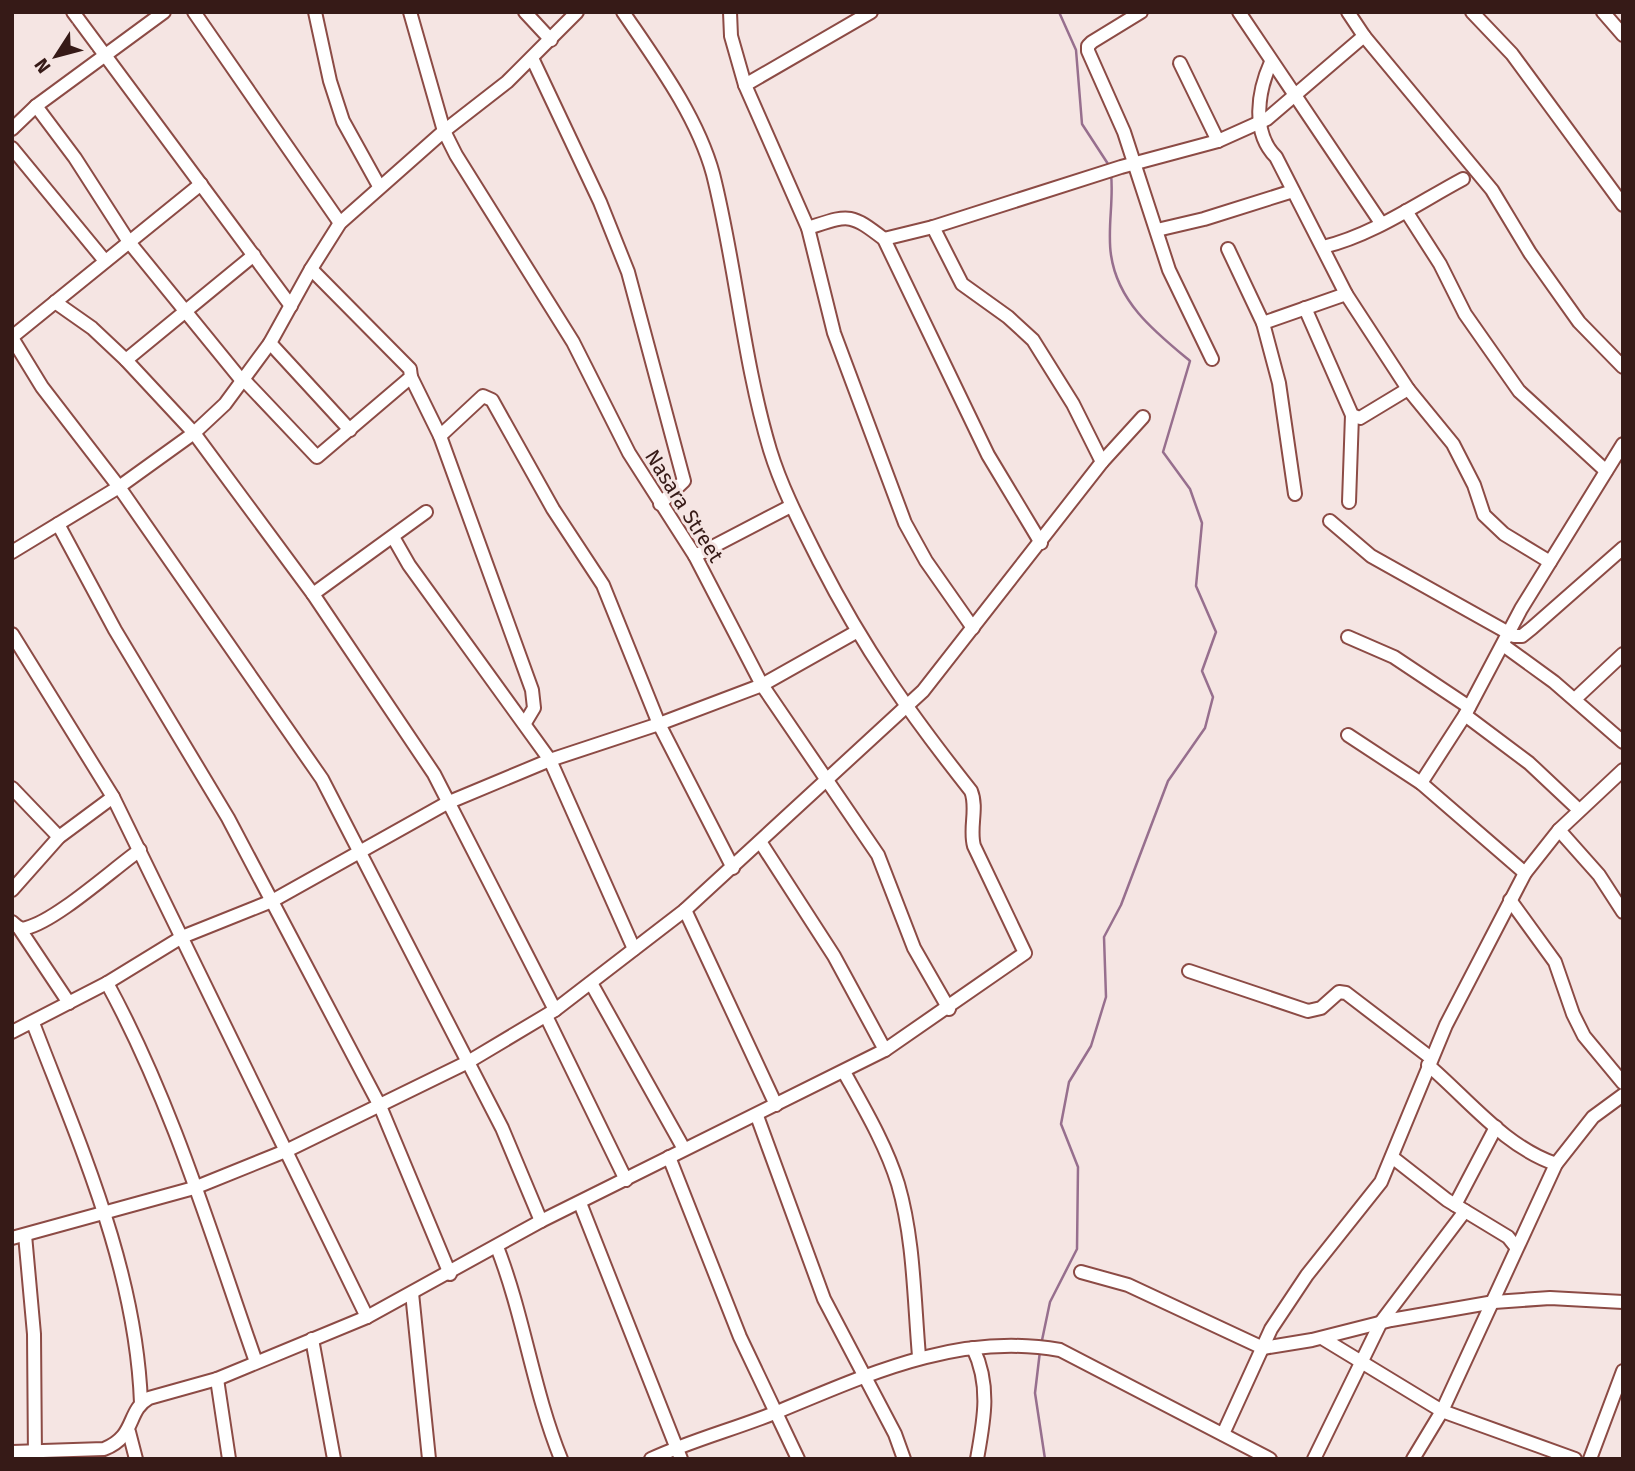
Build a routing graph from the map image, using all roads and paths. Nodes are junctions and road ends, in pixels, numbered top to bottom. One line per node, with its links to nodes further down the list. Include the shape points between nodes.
1 (73, 12): 19 (street)
2 (164, 12): 19 (street)
3 (194, 12): 38 (street)
4 (314, 12): 34 (street, via 343,121)
5 (410, 12): 28 (street, Nasara Street)
6 (525, 12): 18 (street)
7 (577, 12): 18 (street)
8 (623, 12): 76 (street, via 680,102 712,173 754,389)
9 (871, 12): 23 (street)
10 (1142, 12): 31 (street, via 1088,46)
11 (1239, 12): 21 (street)
12 (1348, 12): 17 (street)
13 (1472, 12): 36 (street, via 1512,54)
14 (1603, 12): 16 (street)
15 (731, 13): 23 (street, via 731,36)
16 (1623, 35)
17 (1364, 36): 24 (street); 60 (street, via 1492,190 1579,323)
18 (551, 40): 20 (street)
19 (106, 54): 25 (street); 33 (street)
20 (532, 58): 28 (street); 75 (street, via 600,202 636,298 684,481)
21 (1271, 62): 24 (street); 26 (street, via 1263,81)
22 (1180, 63): 29 (street)
23 (745, 85): 40 (street)
24 (1293, 96): 26 (street); 39 (street)
25 (36, 106): 27 (street); 44 (street)
26 (1259, 123): 29 (street); 35 (street)
27 (12, 129)
28 (444, 131): 34 (street); 75 (street, Nasara Street, via 573,342)
29 (1218, 141): 31 (street)
30 (12, 148): 48 (street)
31 (1133, 163): 41 (street); 42 (street)
32 (1463, 179): 37 (street)
33 (201, 184): 44 (street); 47 (street)
34 (379, 187): 38 (street)
35 (1293, 191): 42 (street); 45 (street)
36 (1623, 205)
37 (1406, 211): 39 (street); 71 (street, via 1465,314 1519,391)
38 (341, 223): 49 (street)
39 (1381, 223): 45 (street)
40 (808, 228): 43 (street, via 846,216); 87 (street, via 834,333 905,523)
41 (933, 228): 43 (street); 70 (street, via 962,284 1033,340)
42 (1157, 230): 58 (street, via 1169,270)
43 (884, 239): 81 (street, via 988,455)
44 (129, 242): 48 (street); 54 (street)
45 (1323, 247): 50 (street)
46 (1228, 249): 55 (street)
47 (254, 256): 52 (street); 54 (street)
48 (105, 261): 51 (street)
49 (311, 269): 52 (street); 61 (street, via 411,369)
50 (1346, 294): 53 (street); 63 (street)
51 (55, 302): 56 (street); 59 (street)
52 (291, 306): 57 (street)
53 (1305, 308): 55 (street); 64 (street)
54 (184, 310): 59 (street); 62 (street)
55 (1263, 323): 73 (street, via 1287,423)
56 (12, 337): 72 (street, via 42,387)
57 (270, 343): 62 (street); 66 (street)
58 (1212, 359)
59 (127, 360): 67 (street)
60 (1623, 367)
61 (411, 377): 66 (street); 68 (street)
62 (244, 381): 66 (street, via 315,457); 67 (street)
63 (1408, 389): 64 (street, via 1360,418); 85 (street, via 1453,444 1484,515 1504,534)
64 (1352, 415): 74 (street)
65 (1143, 417): 70 (street)
66 (350, 430)
67 (194, 433): 72 (street); 86 (street)
68 (440, 436): 97 (street, via 535,701); 98 (street, via 483,396 492,400 603,584)
69 (1623, 444): 71 (street)
70 (1102, 462): 81 (street)
71 (1606, 471): 85 (street)
72 (119, 487): 79 (street); 113 (street, via 298,741)
73 (1294, 494)
74 (1349, 502)
75 (660, 504): 84 (street, Nasara Street)
76 (791, 506): 84 (street); 88 (street)
77 (426, 512): 80 (street)
78 (1330, 521): 91 (street, via 1371,556)
79 (58, 524): 82 (street); 117 (street)
80 (393, 537): 86 (street); 97 (street, via 431,598)
81 (1041, 543): 87 (street)
82 (14, 548)
83 (1623, 548): 91 (street, via 1521,636)
84 (695, 556): 93 (street, Nasara Street)
85 (1550, 562): 91 (street)
86 (313, 594): 107 (street, via 419,748)
87 (973, 628): 95 (street)
88 (856, 632): 93 (street); 95 (street)
89 (12, 634): 106 (street)
90 (1348, 637): 96 (street, via 1394,657)
91 (1505, 640): 94 (street); 96 (street)
92 (1623, 654): 94 (street)
93 (762, 685): 98 (street); 103 (street, Nasara Street)
94 (1575, 699): 100 (street)
95 (905, 709): 103 (street); 128 (street, via 971,791 974,846 1024,948 1020,959)
96 (1467, 711): 104 (street); 108 (street)
97 (525, 723): 101 (street)
98 (659, 724): 101 (street); 114 (street)
99 (1348, 735): 104 (street)
100 (1623, 742)
101 (550, 760): 107 (street); 123 (street)
102 (1623, 770): 108 (street)
103 (826, 778): 111 (street); 128 (street, Nasara Street, via 878,855 914,948)
104 (1421, 783): 115 (street)
105 (12, 788): 110 (street)
106 (113, 797): 110 (street); 112 (street)
107 (447, 803): 113 (street); 129 (street)
108 (1579, 810): 109 (street)
109 (1559, 831): 115 (street); 120 (street, via 1599,875)
110 (59, 837): 116 (street)
111 (761, 843): 114 (street); 132 (street, via 834,956)
112 (140, 850): 121 (street, via 49,917 26,928); 122 (street)
113 (361, 853): 117 (street); 134 (street)
114 (733, 868): 119 (street)
115 (1525, 873): 118 (street)
116 (12, 890)
117 (272, 901): 122 (street); 139 (street)
118 (1510, 901): 133 (street); 136 (street, via 1555,962 1584,1036)
119 (685, 910): 123 (street); 138 (street)
120 (1623, 912)
121 (15, 925): 127 (street)
122 (183, 937): 125 (street); 143 (street)
123 (634, 949): 126 (street)
124 (1189, 971): 133 (street, via 1307,1011 1321,1008 1339,992 1346,993)
125 (107, 983): 127 (street); 148 (street, via 139,1042)
126 (591, 983): 129 (street); 142 (street)
127 (69, 1003): 130 (street)
128 (949, 1009): 132 (street)
129 (550, 1013): 134 (street); 147 (street)
130 (33, 1023): 131 (street); 151 (street)
131 (12, 1032)
132 (885, 1050): 135 (street)
133 (1430, 1061): 141 (street); 145 (street)
134 (468, 1062): 139 (street); 152 (street)
135 (844, 1072): 138 (street); 167 (street, via 897,1183 907,1224)
136 (1623, 1083)
137 (1623, 1095): 146 (street, via 1588,1123)
138 (776, 1105): 140 (street)
139 (380, 1106): 143 (street); 157 (street)
140 (757, 1116): 142 (street); 171 (street, via 824,1299)
141 (1496, 1126): 146 (street, via 1528,1153); 150 (street)
142 (684, 1149): 144 (street)
143 (288, 1150): 148 (street); 161 (street)
144 (669, 1157): 147 (street); 175 (street)
145 (1392, 1157): 150 (street); 166 (street, via 1381,1182 1307,1275)
146 (1556, 1164): 155 (street)
147 (626, 1180): 149 (street)
148 (194, 1188): 151 (street); 168 (street)
149 (580, 1203): 152 (street); 179 (street)
150 (1460, 1208): 155 (street, via 1508,1237); 162 (street)
151 (106, 1213): 153 (street); 173 (street, via 133,1319)
152 (541, 1222): 154 (street)
153 (16, 1235): 180 (street, via 34,1334)
154 (498, 1247): 157 (street); 185 (street)
155 (1516, 1247): 159 (street)
156 (1081, 1272): 166 (street, via 1128,1285)
157 (450, 1274): 158 (street)
158 (412, 1293): 161 (street); 184 (street)
159 (1494, 1302): 160 (street, via 1550,1298); 162 (street); 174 (street)
160 (1623, 1302)
161 (367, 1317): 164 (street)
162 (1381, 1322): 163 (street); 169 (street)
163 (1322, 1338): 166 (street); 169 (street)
164 (312, 1339): 168 (street); 183 (street)
165 (973, 1348): 167 (street); 177 (street, via 1060,1350); 189 (street, via 981,1364 986,1404)
166 (1263, 1348): 177 (street)
167 (919, 1356): 171 (street)
168 (256, 1362): 172 (street)
169 (1360, 1362): 174 (street); 191 (street)
170 (1623, 1371): 194 (street)
171 (862, 1375): 175 (street); 188 (street)
172 (217, 1379): 173 (street); 182 (street)
173 (141, 1403): 176 (street)
174 (1442, 1411): 192 (street); 193 (street)
175 (774, 1413): 179 (street); 187 (street)
176 (129, 1432): 180 (street, via 104,1448); 181 (street)
177 (1223, 1434): 190 (street)
178 (12, 1452): 180 (street)
179 (679, 1453): 186 (street)
180 (36, 1454)
181 (136, 1459)
182 (229, 1459)
183 (334, 1459)
184 (429, 1459)
185 (561, 1459)
186 (651, 1459)
187 (798, 1459)
188 (904, 1459)
189 (977, 1459)
190 (1270, 1459)
191 (1314, 1459)
192 (1413, 1459)
193 (1575, 1459)
194 (1590, 1459)

